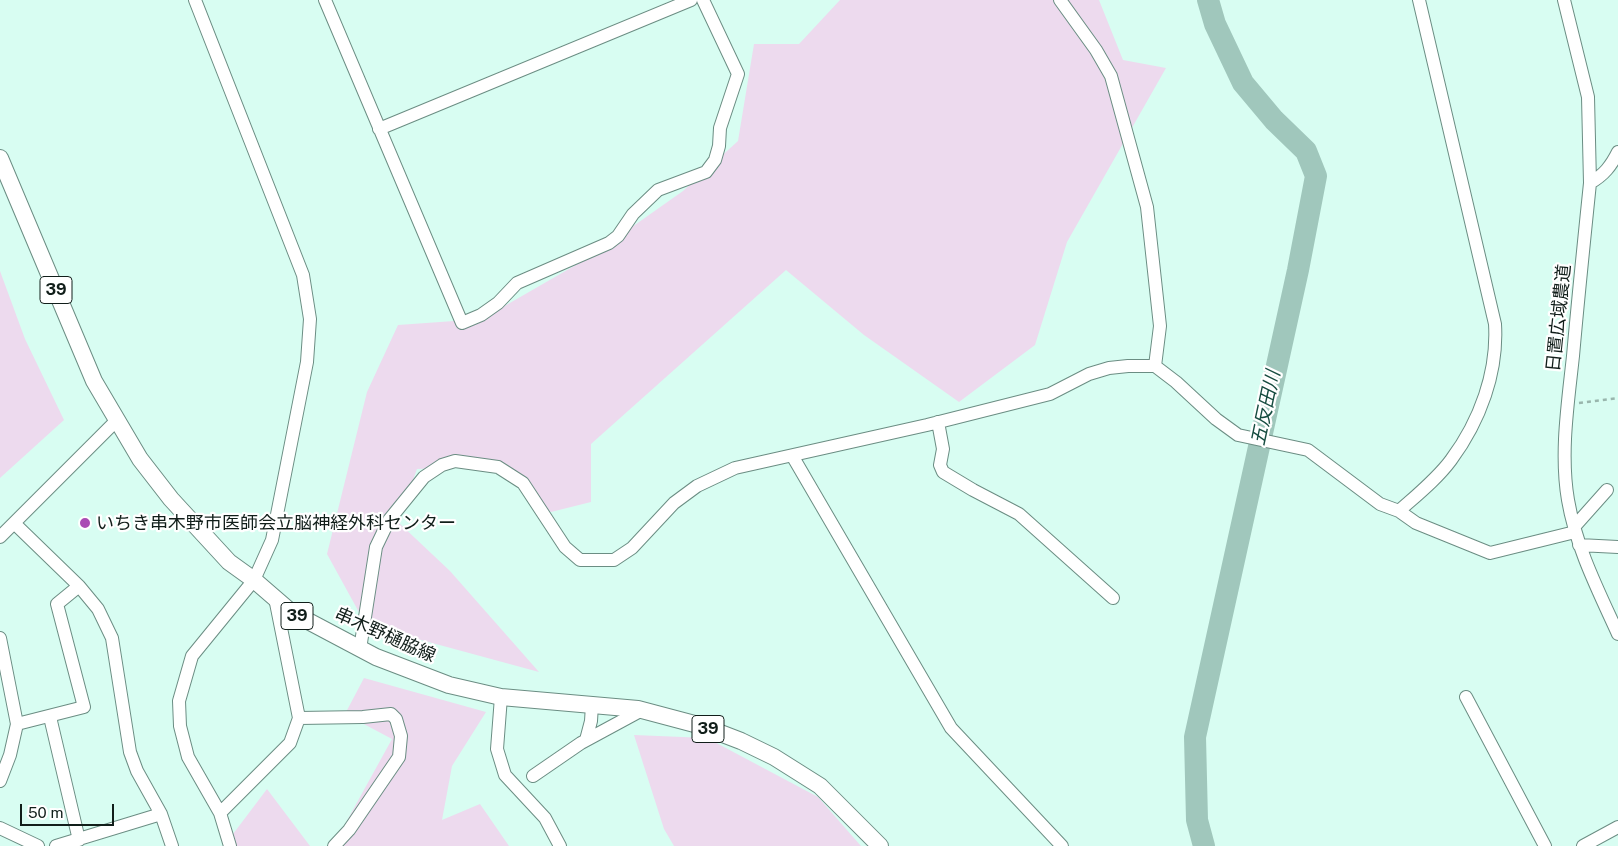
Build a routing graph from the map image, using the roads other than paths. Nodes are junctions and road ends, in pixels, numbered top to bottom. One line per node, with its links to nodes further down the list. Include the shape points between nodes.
1 (325, 0): 8 (street)
2 (691, 0): 8 (street)
3 (704, 0): 8 (street, via 738,74 720,128 715,160 706,172 658,190 609,243 517,284 498,303 462,324)
4 (1060, 0): 12 (street, via 1111,76 1147,207 1160,326)
5 (1419, 0): 17 (street, via 1496,338 1493,370 1479,414 1451,460)
6 (1564, 0): 11 (street, 日置広域農道, via 1588,97)
7 (197, 1): 23 (street, via 303,275 310,319 307,362 272,540)
8 (380, 129)
9 (1618, 152): 11 (street, via 1606,171)
10 (0, 158): 13 (main road, 串木野樋脇線 / 39, via 94,380)
11 (1590, 183): 19 (street, 日置広域農道, via 1565,458)
12 (1155, 366): 14 (street, via 1109,368 1089,374 1050,394); 17 (street, via 1238,435 1308,450 1380,504)
13 (117, 420): 18 (street); 23 (main road, 串木野樋脇線 / 39, via 140,459 171,499 229,562)
14 (938, 422): 15 (street); 26 (street, via 943,472 1019,514)
15 (792, 457): 29 (street, via 735,468 697,486 674,503 632,548 614,560 596,562 580,560 565,547 524,483 515,477 498,467 476,463 454,461 442,465 424,477 389,520 376,546); 52 (street, via 951,728)
16 (1607, 490): 19 (street)
17 (1400, 511): 19 (street, via 1416,523 1490,553)
18 (14, 523): 20 (street); 24 (street)
19 (1574, 530): 21 (street, 日置広域農道)
20 (0, 537)
21 (1580, 545): 22 (street); 27 (street, 日置広域農道)
22 (1618, 547)
23 (254, 580): 25 (main road, 串木野樋脇線 / 39); 40 (street, via 192,656 179,701 180,726 188,757)
24 (79, 586): 34 (street, via 57,604 84,707); 41 (street, via 98,609 112,638 130,752)
25 (275, 598): 29 (main road, 串木野樋脇線 / 39, via 291,612); 35 (street)
26 (1113, 598)
27 (1618, 634)
28 (0, 638): 36 (street)
29 (360, 649): 30 (main road, 串木野樋脇線 / 39, via 449,685)
30 (501, 697): 32 (main road, 串木野樋脇線 / 39); 50 (street, via 497,749 505,775 546,818)
31 (1466, 697): 53 (street)
32 (592, 705): 33 (main road, 串木野樋脇線 / 39); 37 (street)
33 (642, 710): 37 (street); 51 (main road, 串木野樋脇線 / 39, via 702,726 774,757 820,786)
34 (50, 717): 36 (street); 44 (street)
35 (299, 718): 40 (street, via 290,743); 49 (street, via 391,714 402,736 399,757 349,830)
36 (17, 724): 39 (street)
37 (586, 740): 38 (street)
38 (533, 776)
39 (0, 781)
40 (220, 813): 48 (street)
41 (161, 814): 44 (street); 47 (street)
42 (1618, 827): 54 (street)
43 (0, 828): 45 (street)
44 (79, 840): 46 (street)
45 (38, 846)
46 (56, 846)
47 (172, 846)
48 (230, 846)
49 (334, 846)
50 (560, 846)
51 (880, 846)
52 (1062, 846)
53 (1544, 846)
54 (1583, 846)

